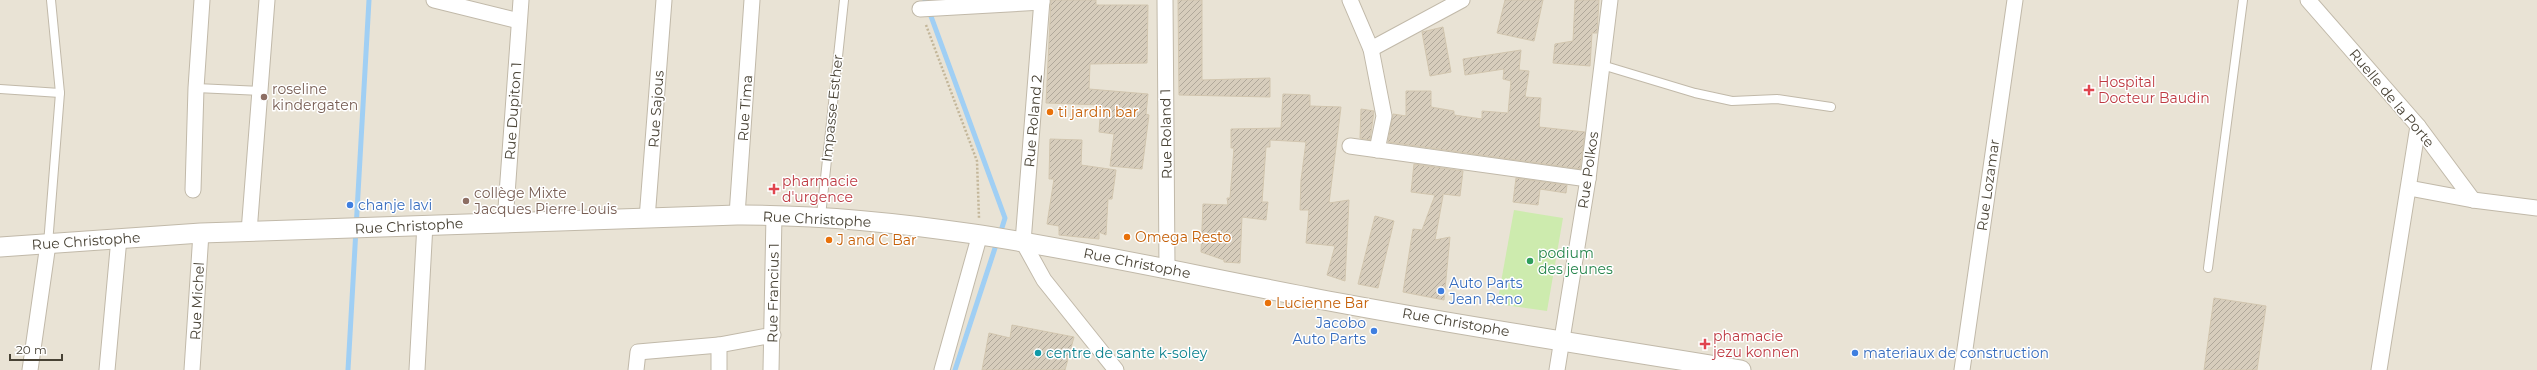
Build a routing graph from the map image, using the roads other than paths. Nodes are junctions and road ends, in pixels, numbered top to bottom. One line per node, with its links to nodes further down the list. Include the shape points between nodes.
1 (51, 0): 24 (lane)
2 (202, 0): 21 (street)
3 (267, 0): 23 (street)
4 (434, 0): 18 (street)
5 (521, 0): 18 (street, Rue Dupiton 1)
6 (664, 0): 37 (street, Rue Sajous)
7 (752, 0): 34 (street, Rue Tima)
8 (844, 0): 36 (lane, Impasse Esther)
9 (1165, 0): 47 (street, Rue Roland 1)
10 (1350, 0): 19 (street)
11 (1462, 0): 19 (street)
12 (1610, 0): 20 (street, Rue Polkos)
13 (2015, 0): 63 (street, Rue Lozamar)
14 (2244, 0): 48 (lane)
15 (2308, 0): 26 (street, Ruelle de la Porte)
16 (1042, 1): 17 (street, via 940,7); 44 (street, Rue Roland 2)
17 (918, 5)
18 (519, 21): 38 (street, Rue Dupiton 1)
19 (1371, 49): 28 (street, via 1384,116)
20 (1602, 65): 25 (lane, via 1694,93 1732,101 1777,99); 29 (street, Rue Polkos)
21 (196, 88): 23 (lane); 31 (street)
22 (0, 89): 24 (lane)
23 (259, 91): 40 (street)
24 (60, 93): 45 (lane)
25 (1831, 107)
26 (2418, 126): 30 (street); 32 (street, Ruelle de la Porte)
27 (1350, 146): 28 (street)
28 (1377, 150): 29 (street)
29 (1588, 179): 50 (street, Rue Polkos)
30 (2409, 188): 32 (street); 64 (street)
31 (192, 190)
32 (2473, 200): 33 (street)
33 (2537, 208)
34 (737, 215): 35 (street, Rue Christophe); 37 (street, Rue Christophe)
35 (774, 215): 36 (street, Rue Christophe); 49 (street, Rue Francius 1)
36 (821, 216): 42 (street, Rue Christophe)
37 (647, 219): 38 (street, Rue Christophe)
38 (505, 222): 39 (street, Rue Christophe)
39 (425, 224): 40 (street, Rue Christophe); 55 (street)
40 (249, 232): 41 (street, Rue Christophe)
41 (201, 233): 43 (street, Rue Christophe); 54 (street, Rue Michel)
42 (980, 234): 44 (street, Rue Christophe); 59 (street)
43 (119, 238): 45 (street, Rue Christophe); 53 (street)
44 (1023, 242): 47 (street, Rue Christophe); 60 (street, via 1044,280)
45 (48, 244): 46 (street, Rue Christophe); 52 (street)
46 (0, 247)
47 (1167, 268): 50 (street, Rue Christophe, via 1309,298)
48 (2208, 268)
49 (773, 335): 51 (street); 58 (street, Rue Francius 1)
50 (1562, 340): 61 (street, Rue Polkos); 62 (street, Rue Christophe)
51 (719, 345): 56 (street, via 638,352); 57 (street)
52 (30, 370)
53 (107, 370)
54 (192, 370)
55 (417, 370)
56 (636, 370)
57 (719, 370)
58 (771, 370)
59 (942, 370)
60 (1116, 370)
61 (1557, 370)
62 (1742, 370)
63 (1962, 370)
64 (2379, 370)

